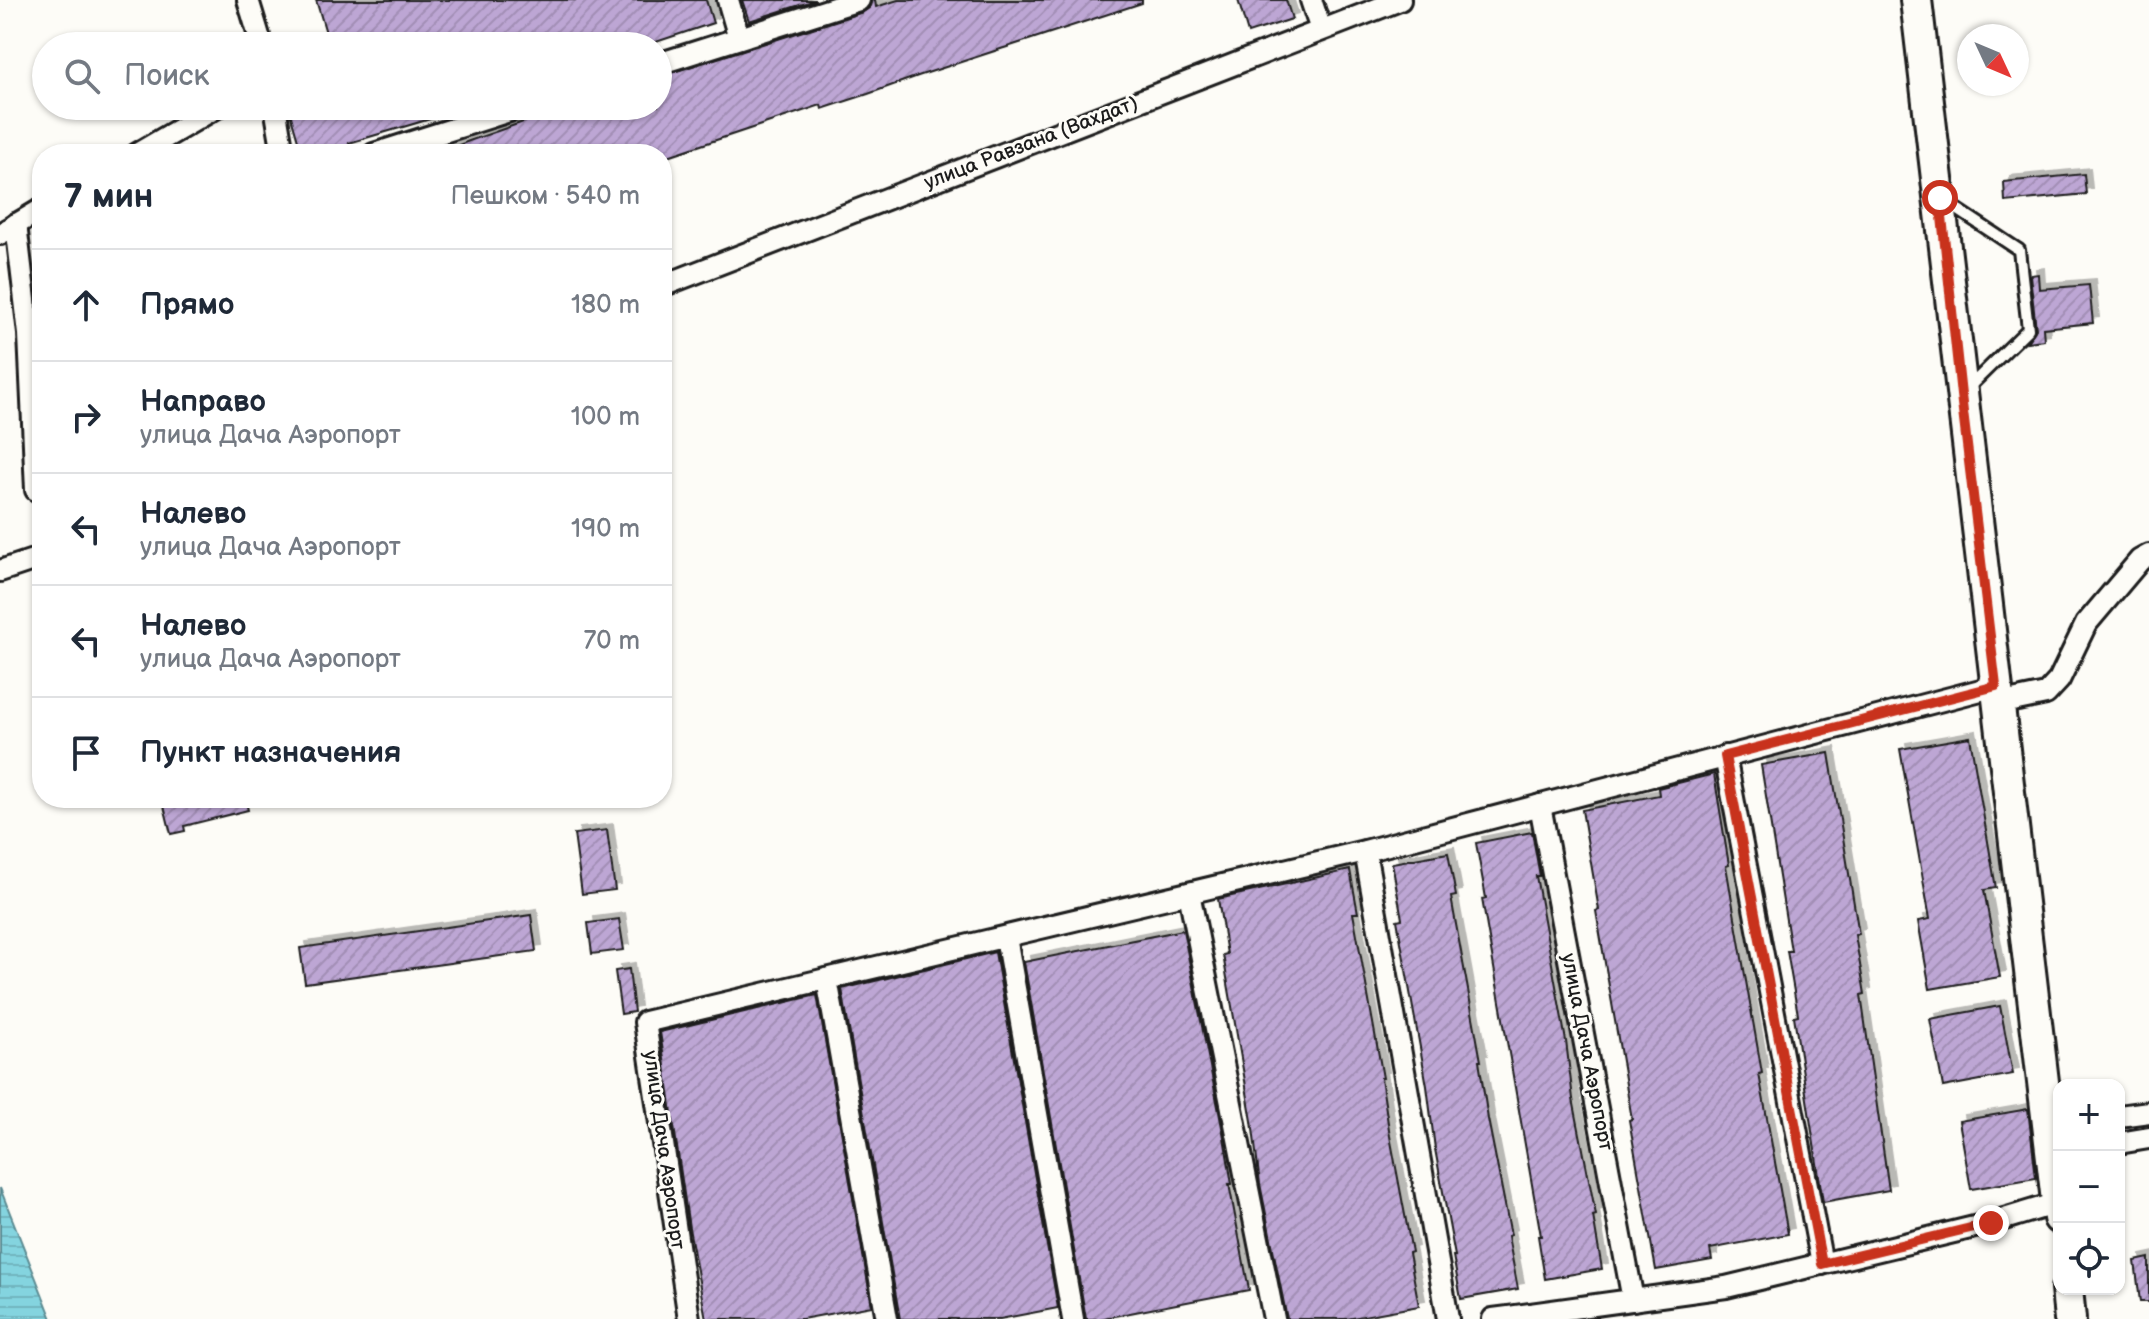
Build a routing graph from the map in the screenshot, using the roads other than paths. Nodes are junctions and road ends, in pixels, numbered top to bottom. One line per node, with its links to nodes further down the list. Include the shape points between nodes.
1 (248, 0): 8 (street)
2 (728, 0): 9 (street)
3 (859, 0): 9 (street)
4 (1311, 0): 7 (street)
5 (1400, 0): 7 (street, улица Равзана (Вахдат))
6 (1916, 0): 17 (main road)
7 (1321, 30): 20 (street, улица Равзана (Вахдат))
8 (258, 32)
9 (739, 38): 10 (street)
10 (672, 60)
11 (195, 120): 14 (street)
12 (277, 120): 15 (street)
13 (481, 120): 16 (street)
14 (154, 144)
15 (281, 144)
16 (405, 144)
17 (1940, 198): 21 (main road); 21 (lane, via 2019,250 2028,329)
18 (32, 215): 19 (street)
19 (8, 229): 22 (street, via 29,334)
20 (672, 282)
21 (1961, 395): 26 (main road)
22 (32, 401)
23 (2149, 555): 26 (street, улица Дача Аэропорт, via 2086,624 2059,680 2046,694)
24 (32, 560): 25 (street)
25 (0, 571)
26 (1997, 695): 27 (street, улица Дача Аэропорт); 35 (main road)
27 (1725, 756): 28 (street, улица Дача Аэропорт); 39 (street)
28 (1540, 805): 29 (street, улица Дача Аэропорт); 41 (street, улица Дача Аэропорт)
29 (1365, 851): 30 (street, улица Дача Аэропорт); 46 (street)
30 (1189, 893): 31 (street, улица Дача Аэропорт); 45 (street)
31 (1006, 937): 32 (street, улица Дача Аэропорт); 44 (street)
32 (827, 979): 42 (street, улица Дача Аэропорт, via 645,1022); 43 (street)
33 (2149, 1112): 34 (street)
34 (2125, 1115)
35 (2053, 1124)
36 (2149, 1138): 37 (street)
37 (2125, 1142)
38 (2053, 1211): 39 (street)
39 (1822, 1264): 41 (street, via 1726,1287)
40 (2068, 1295): 48 (main road)
41 (1633, 1300): 47 (street)
42 (689, 1319)
43 (887, 1319)
44 (1073, 1319)
45 (1274, 1319)
46 (1448, 1319)
47 (1493, 1319)
48 (2070, 1319)

